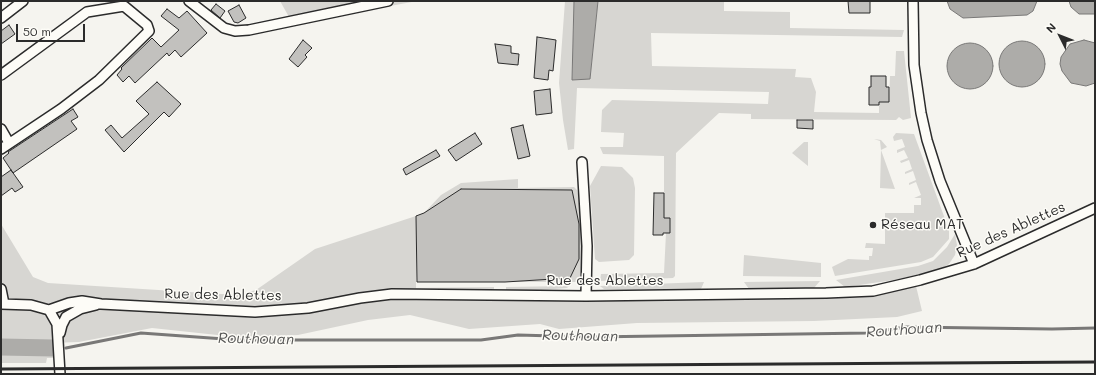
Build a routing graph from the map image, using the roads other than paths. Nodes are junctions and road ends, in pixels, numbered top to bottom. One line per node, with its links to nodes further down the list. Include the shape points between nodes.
1 (23, 1): 5 (street)
2 (189, 1): 3 (street, via 224,28 235,31)
3 (388, 1)
4 (913, 1): 12 (street, via 914,65 920,113 940,181)
5 (1, 18)
6 (1, 75): 8 (street, via 86,12 124,6 147,25 149,32 99,80)
7 (1, 129): 8 (street)
8 (9, 143): 9 (street)
9 (1, 149)
10 (582, 162): 14 (street, via 587,246)
11 (1095, 208): 12 (street, Rue des Ablettes)
12 (974, 264): 14 (street, Rue des Ablettes, via 873,291)
13 (1, 290): 15 (street)
14 (586, 296): 16 (street, Rue des Ablettes, via 392,294 308,308 255,312)
15 (3, 304): 17 (street, via 37,306)
16 (101, 304): 17 (street, Rue des Ablettes, via 82,301); 18 (street, Rue des Ablettes, via 80,309 66,317)
17 (49, 310): 18 (street, via 57,324)
18 (59, 337): 19 (street)
19 (60, 374)

